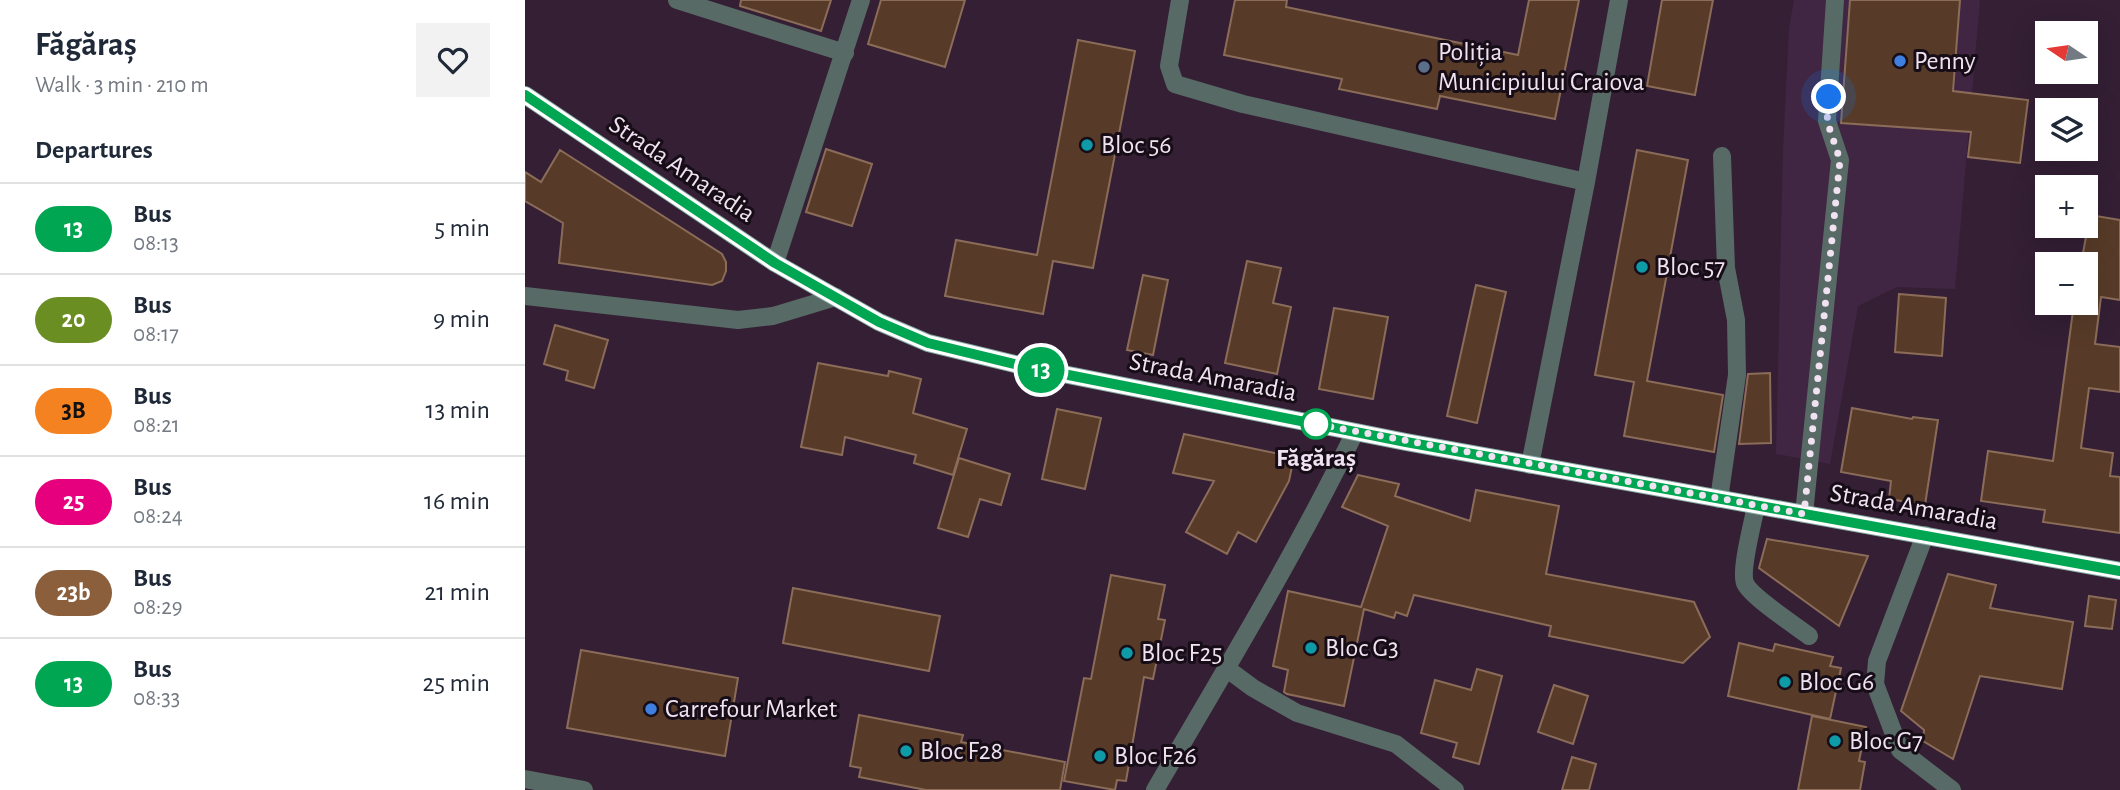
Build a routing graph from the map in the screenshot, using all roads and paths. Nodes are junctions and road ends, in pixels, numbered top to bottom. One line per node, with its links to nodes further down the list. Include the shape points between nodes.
1 (677, 0): 6 (street)
2 (861, 0): 6 (street)
3 (1180, 0): 9 (street, via 1169,66 1175,84)
4 (1619, 0): 9 (street)
5 (1835, 0): 17 (street, via 1827,121 1840,160)
6 (845, 53): 10 (street)
7 (525, 95): 10 (main road, Strada Amaradia)
8 (1722, 156): 15 (street, via 1726,268 1736,320 1737,375)
9 (1586, 182): 14 (street)
10 (775, 263): 12 (main road, Strada Amaradia)
11 (525, 296): 12 (street, via 738,320 773,316)
12 (836, 297): 13 (main road, Strada Amaradia, via 879,322 968,355)
13 (1355, 432): 14 (main road, Strada Amaradia); 21 (street)
14 (1530, 465): 15 (main road, Strada Amaradia)
15 (1719, 499): 16 (main road, Strada Amaradia)
16 (1756, 506): 17 (main road, Strada Amaradia); 20 (street, via 1745,583)
17 (1804, 514): 18 (main road, Strada Amaradia)
18 (1925, 535): 19 (main road, Strada Amaradia); 26 (street, via 1878,661 1875,684 1900,750)
19 (2120, 571)
20 (1809, 636)
21 (1226, 668): 24 (street); 25 (street, via 1297,713 1396,744)
22 (525, 779): 23 (street)
23 (584, 790)
24 (1155, 790)
25 (1455, 790)
26 (1952, 790)

